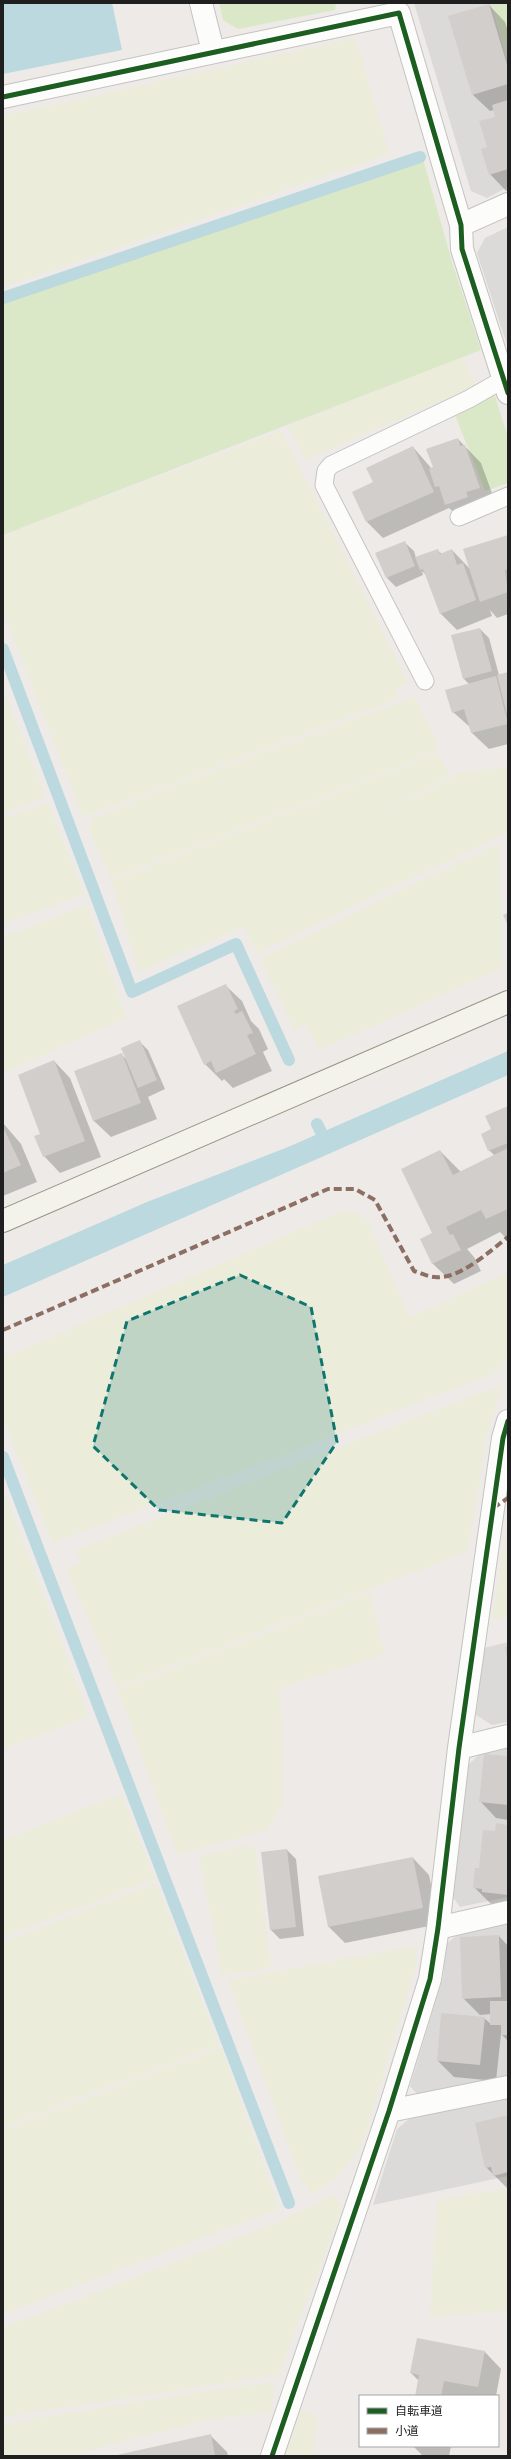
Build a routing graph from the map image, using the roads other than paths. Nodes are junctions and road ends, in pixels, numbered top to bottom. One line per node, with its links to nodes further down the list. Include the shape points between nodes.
1 (201, 3): 2 (street)
2 (214, 51): 3 (street); 5 (street, via 400,12)
3 (3, 97)
4 (508, 204): 5 (street)
5 (461, 225): 6 (street, via 462,249)
6 (506, 386): 9 (lane, via 469,399 331,465 326,471 324,485)
7 (508, 496): 8 (lane)
8 (459, 517)
9 (425, 681)
10 (508, 1002): 11 (street)
11 (3, 1221)
12 (508, 1421): 14 (street, via 503,1438)
13 (508, 1736): 14 (street)
14 (459, 1748): 16 (street)
15 (508, 1912): 16 (street)
16 (438, 1928): 18 (street, via 430,1979)
17 (508, 2086): 18 (street)
18 (389, 2112): 19 (street)
19 (272, 2456)

